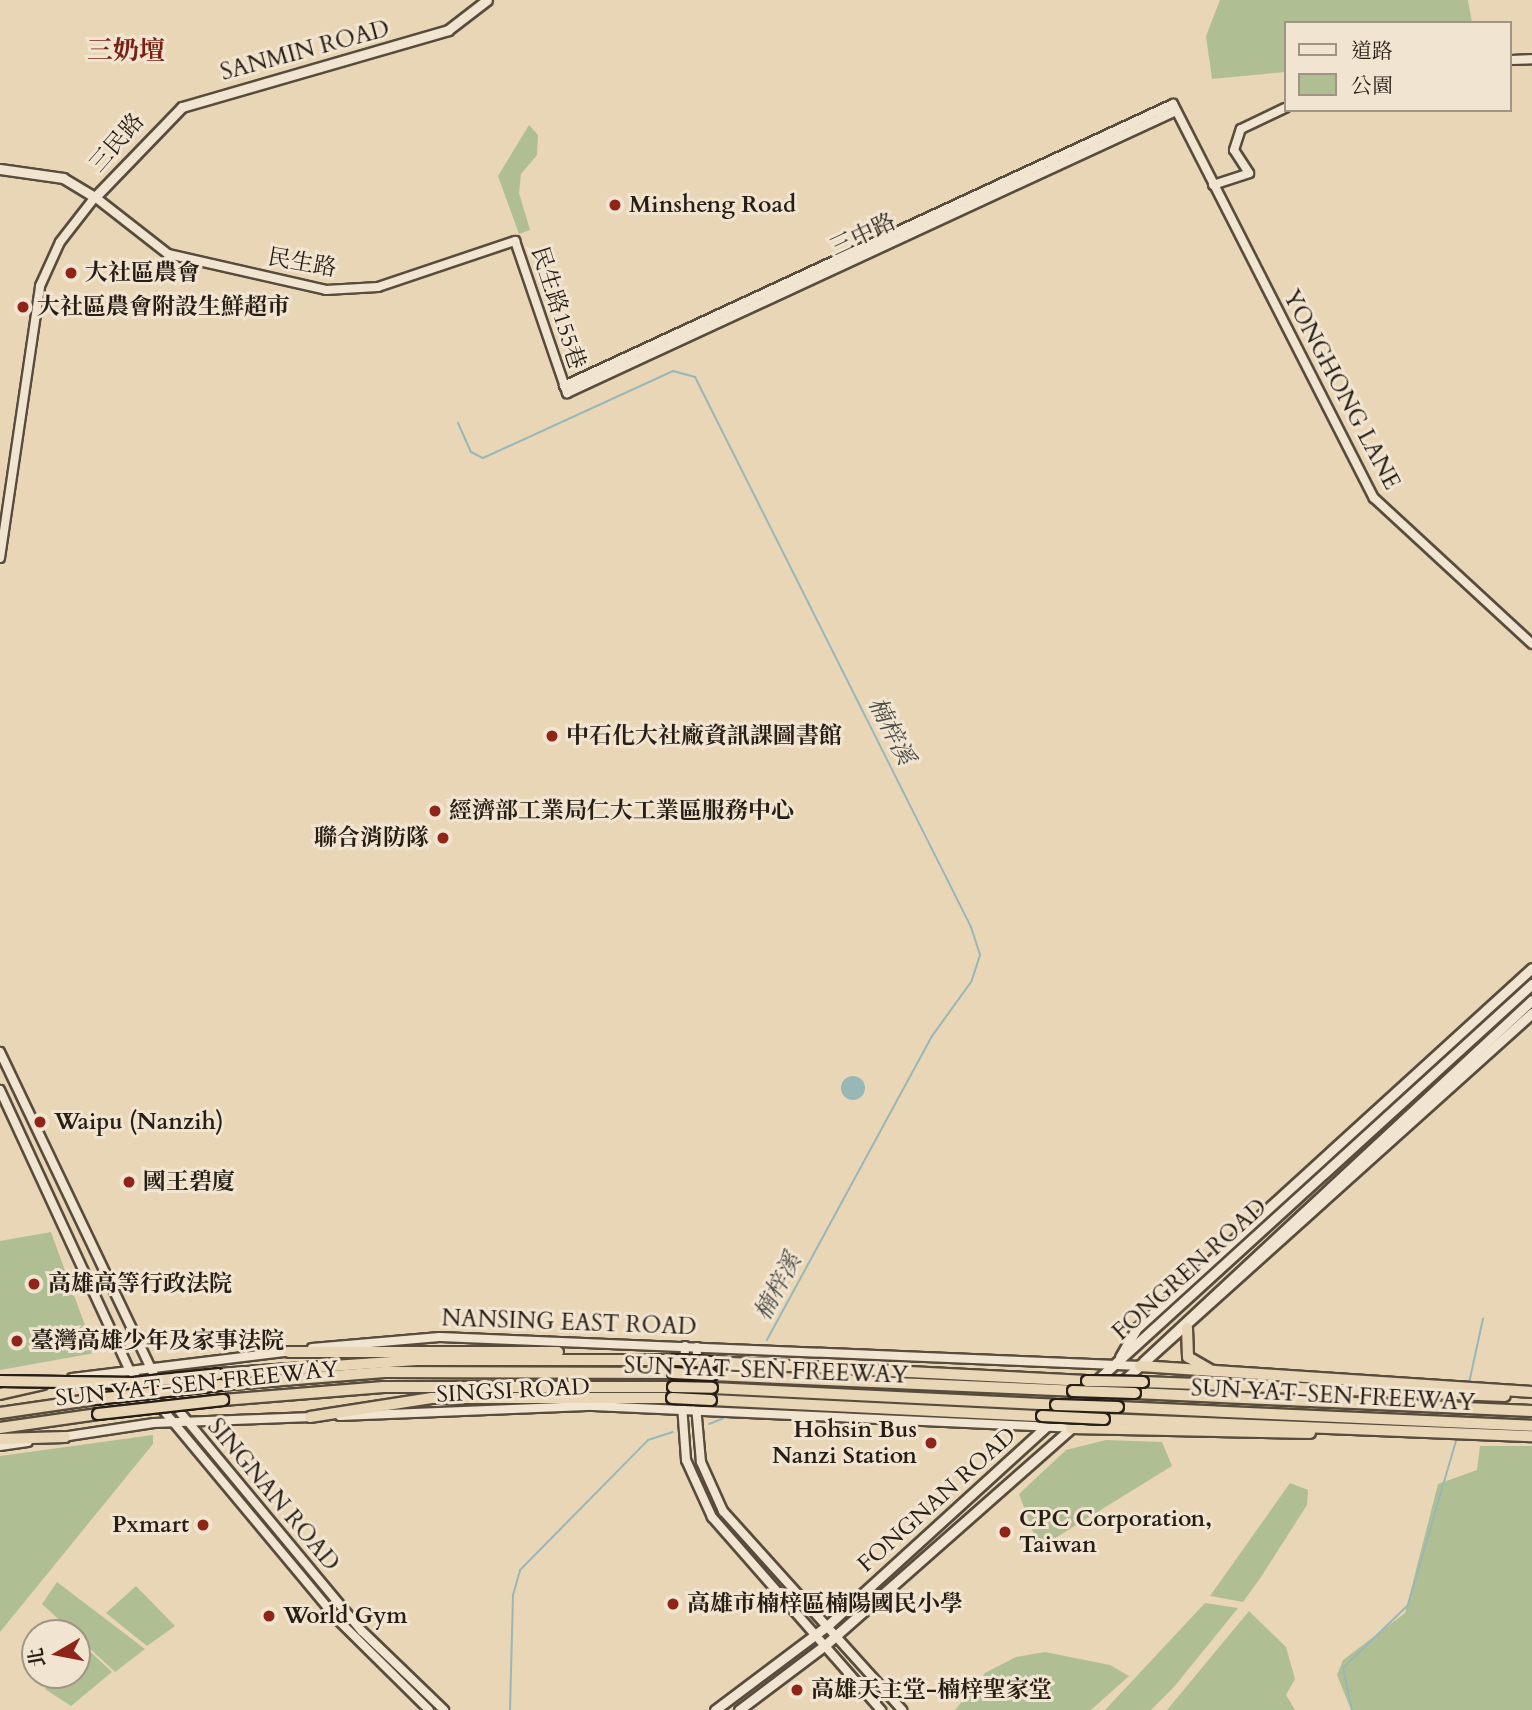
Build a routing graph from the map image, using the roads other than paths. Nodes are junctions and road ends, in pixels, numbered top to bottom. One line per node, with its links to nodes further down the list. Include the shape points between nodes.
1 (487, 0): 7 (main road, 三民路, via 448,30 181,107)
2 (1531, 58): 3 (street)
3 (1511, 60)
4 (1284, 108): 6 (street, via 1241,129 1234,150 1249,173)
5 (0, 169): 7 (main road, via 64,178)
6 (1213, 185): 9 (street, YONGHONG LANE, via 1175,108); 11 (street, YONGHONG LANE, via 1374,498)
7 (96, 197): 8 (street, 民生路, via 169,254 326,290 378,287); 10 (street, via 51,256 40,286)
8 (515, 241): 9 (street, 民生路155巷)
9 (565, 390)
10 (0, 558)
11 (1532, 643)
12 (1532, 968): 23 (main road, FONGREN ROAD, via 1137,1328)
13 (1532, 984): 23 (main road, FONGREN ROAD)
14 (1532, 1000): 24 (main road, FONGREN ROAD, via 1153,1348)
15 (1532, 1013): 18 (main road, FONGREN ROAD)
16 (0, 1052): 25 (street, SINGNAN ROAD)
17 (0, 1090): 26 (street, SINGNAN ROAD)
18 (1187, 1328): 24 (main road, FONGREN ROAD); 27 (highway, via 1185,1352 1199,1367)
19 (685, 1346): 20 (street, NANSING EAST ROAD); 21 (street, NANSING EAST ROAD, via 440,1337); 36 (street)
20 (697, 1347): 23 (street, NANSING EAST ROAD); 37 (street)
21 (289, 1352): 22 (highway, via 534,1349); 25 (street, NANSING EAST ROAD)
22 (609, 1357): 28 (highway, via 367,1361); 31 (highway, bridge, via 1087,1381)
23 (1115, 1365): 24 (street, NANSING EAST ROAD); 47 (main road, FONGNAN ROAD)
24 (1140, 1366): 27 (highway); 44 (main road, FONGNAN ROAD)
25 (145, 1367): 26 (street, NANSING EAST ROAD); 42 (street, SINGNAN ROAD)
26 (129, 1369): 30 (street, NANSING EAST ROAD); 41 (street, SINGNAN ROAD)
27 (1270, 1378): 31 (highway)
28 (219, 1379): 29 (highway, bridge); 38 (highway, SUN YAT-SEN FREEWAY, bridge, via 384,1372 673,1373); 39 (highway, SUN YAT-SEN FREEWAY, bridge)
29 (0, 1381)
30 (43, 1384): 32 (highway)
31 (1467, 1391): 34 (highway)
32 (0, 1392)
33 (673, 1392): 35 (highway, SUN YAT-SEN FREEWAY, bridge); 40 (highway, via 432,1398); 45 (highway, SUN YAT-SEN FREEWAY, bridge, via 383,1387 223,1400)
34 (1532, 1393)
35 (711, 1399): 37 (street, SINGSI ROAD); 46 (highway, SUN YAT-SEN FREEWAY, bridge, via 860,1395); 47 (street, SINGSI ROAD, via 733,1412); 48 (highway, bridge)
36 (682, 1409): 37 (street, SINGSI ROAD); 40 (street, SINGSI ROAD, via 593,1406); 55 (street, via 686,1460 706,1507)
37 (696, 1410): 53 (street, via 701,1462 723,1511)
38 (1532, 1411)
39 (0, 1413)
40 (310, 1417): 42 (street, SINGSI ROAD)
41 (170, 1423): 42 (street, SINGSI ROAD); 50 (street, SINGSI ROAD); 57 (street, SINGNAN ROAD, via 361,1647)
42 (186, 1423): 58 (street, SINGNAN ROAD, via 362,1631)
43 (1532, 1426): 46 (highway, SUN YAT-SEN FREEWAY)
44 (1071, 1427): 47 (street, SINGSI ROAD); 48 (highway); 54 (main road, FONGNAN ROAD)
45 (0, 1428)
46 (1459, 1428): 48 (highway); 49 (highway)
47 (1041, 1431): 53 (main road, FONGNAN ROAD)
48 (1406, 1431)
49 (1532, 1436)
50 (65, 1437): 51 (highway); 52 (street, SINGSI ROAD)
51 (0, 1439)
52 (0, 1446)
53 (827, 1626): 54 (street); 55 (main road, FONGNAN ROAD)
54 (835, 1635): 56 (main road, FONGNAN ROAD); 62 (street)
55 (815, 1636): 56 (street); 59 (main road, FONGNAN ROAD)
56 (824, 1646): 60 (main road, FONGNAN ROAD); 61 (street)
57 (429, 1710)
58 (444, 1710)
59 (715, 1710)
60 (739, 1710)
61 (881, 1710)
62 (902, 1710)

